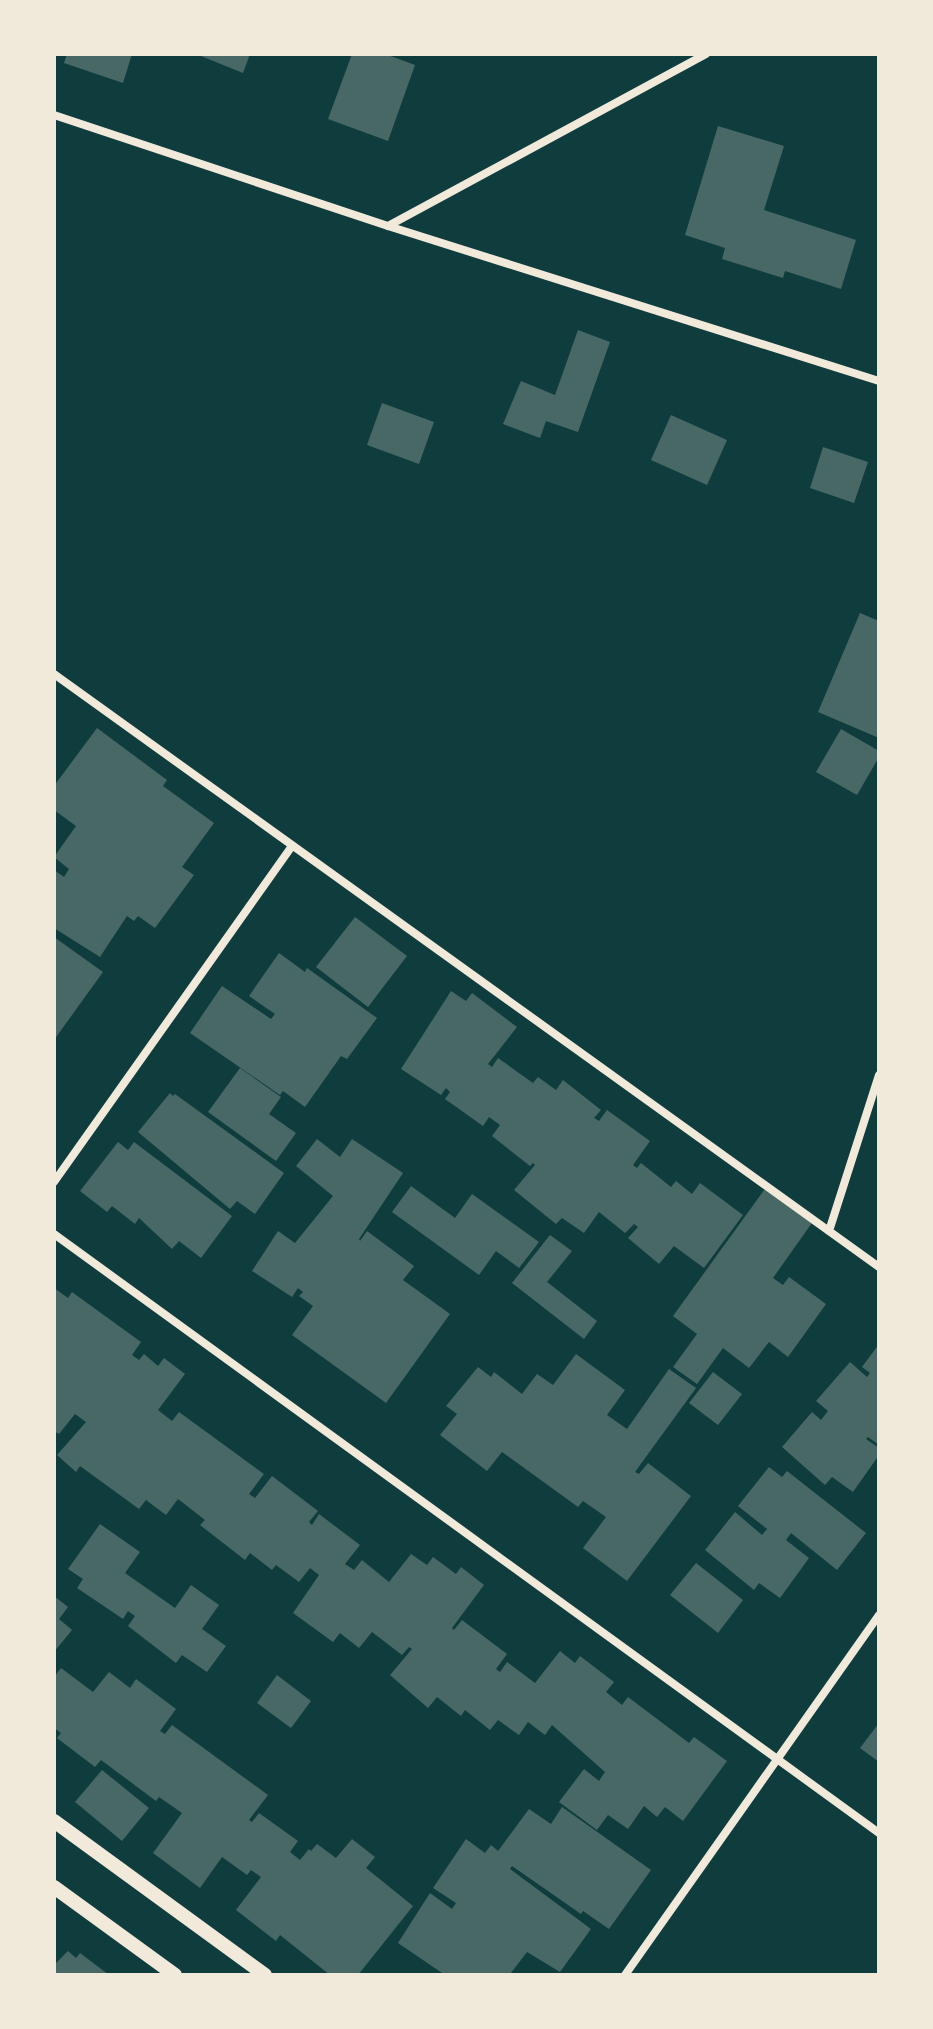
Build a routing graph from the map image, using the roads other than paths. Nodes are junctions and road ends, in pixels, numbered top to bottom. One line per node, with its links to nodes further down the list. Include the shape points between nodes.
1 (706, 54): 3 (street)
2 (54, 115): 3 (street)
3 (388, 226): 4 (street)
4 (879, 381)
5 (54, 674): 6 (street)
6 (292, 846): 8 (street); 9 (street)
7 (879, 1075): 9 (street)
8 (54, 1182)
9 (829, 1231): 11 (street)
10 (54, 1234): 13 (street)
11 (879, 1267)
12 (879, 1615): 13 (street)
13 (777, 1759): 15 (street); 19 (street)
14 (54, 1821): 18 (street)
15 (879, 1833)
16 (54, 1887): 17 (street)
17 (175, 1975)
18 (265, 1975)
19 (625, 1975)

